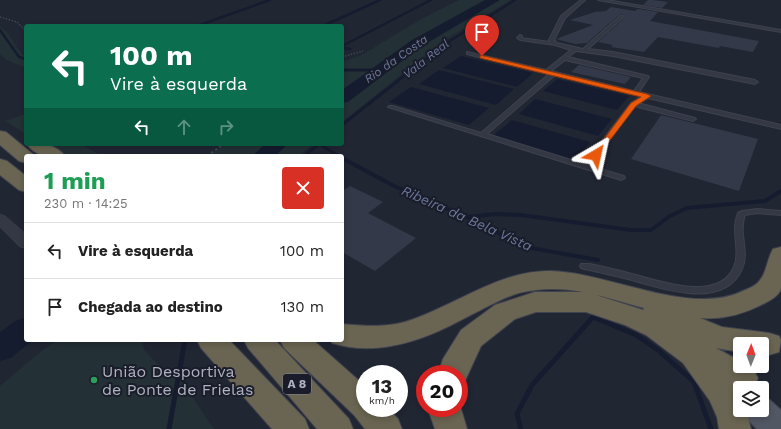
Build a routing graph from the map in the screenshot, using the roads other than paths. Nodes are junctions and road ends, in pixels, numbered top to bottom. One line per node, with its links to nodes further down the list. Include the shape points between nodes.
1 (583, 0): 7 (lane, via 563,17 551,40)
2 (600, 0): 3 (lane)
3 (608, 1): 5 (lane)
4 (620, 17): 9 (lane)
5 (781, 31)
6 (520, 36): 7 (lane, via 520,39)
7 (555, 44): 8 (lane)
8 (575, 49): 9 (lane); 11 (lane)
9 (584, 50): 13 (lane)
10 (470, 53): 12 (lane)
11 (564, 58): 12 (lane); 14 (lane, via 646,77)
12 (550, 73): 14 (lane); 21 (lane)
13 (755, 82)
14 (635, 93): 15 (lane)
15 (647, 96): 16 (lane); 20 (lane)
16 (633, 104): 18 (lane); 28 (lane)
17 (391, 107): 21 (lane)
18 (693, 119)
19 (0, 120): 23 (highway)
20 (781, 127)
21 (482, 135): 28 (lane)
22 (0, 136): 26 (highway)
23 (24, 136)
24 (39, 146): 25 (highway)
25 (52, 154)
26 (24, 155)
27 (0, 165): 30 (highway)
28 (586, 167): 29 (lane)
29 (621, 178)
30 (24, 184)
31 (781, 213): 35 (lane, via 742,213 738,219 738,238 742,255 739,268 727,284 704,290 683,291)
32 (0, 219): 33 (street)
33 (24, 241)
34 (781, 255): 36 (highway, via 771,285 747,304 734,308 714,311 690,308)
35 (584, 266)
36 (608, 289): 38 (highway, via 550,280 518,284 492,292 419,328 391,335); 42 (highway, via 719,338)
37 (656, 328): 43 (highway, via 587,302 535,302 505,312 471,338); 44 (highway); 52 (highway, via 693,355 710,375 722,394)
38 (344, 335)
39 (213, 342): 48 (highway, A 8)
40 (260, 342): 49 (highway, A 8)
41 (296, 342): 45 (highway)
42 (771, 345)
43 (456, 365)
44 (745, 377)
45 (356, 397)
46 (376, 417): 50 (highway)
47 (447, 417): 51 (highway)
48 (289, 425)
49 (337, 429)
50 (386, 429)
51 (451, 429)
52 (736, 429)

